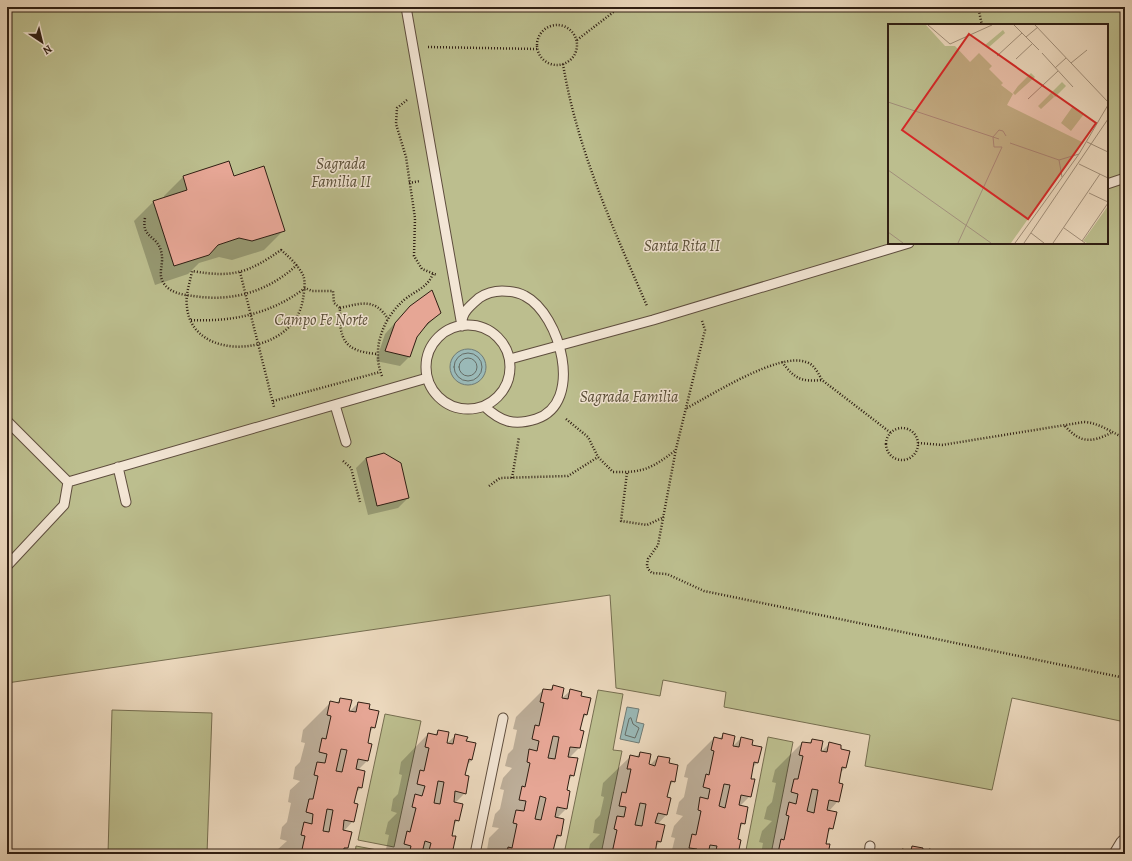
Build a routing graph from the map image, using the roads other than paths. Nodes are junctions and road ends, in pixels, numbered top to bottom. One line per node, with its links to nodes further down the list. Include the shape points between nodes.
1 (406, 7): 5 (lane)
2 (1125, 178): 3 (lane)
3 (1108, 184)
4 (906, 244): 6 (lane)
5 (462, 326): 6 (lane, via 462,317 482,296 496,291 511,291 525,295 543,311); 7 (lane, via 476,326 488,331 499,339); 8 (lane, via 449,330 438,338 430,350 426,364)
6 (559, 346): 7 (lane); 10 (lane, via 564,381 560,396 552,409 539,418 509,422 495,416)
7 (510, 359): 10 (lane, via 509,380 495,399)
8 (427, 378): 9 (lane); 10 (lane, via 433,391 443,401 456,408 470,410)
9 (335, 405): 12 (lane); 13 (lane)
10 (484, 406)
11 (7, 421): 14 (lane)
12 (346, 442)
13 (118, 467): 14 (lane); 15 (lane)
14 (68, 482): 16 (lane, via 64,505)
15 (126, 502)
16 (7, 566)
17 (502, 718): 19 (lane)
18 (1125, 844): 20 (street)
19 (476, 854)
20 (1119, 854)

